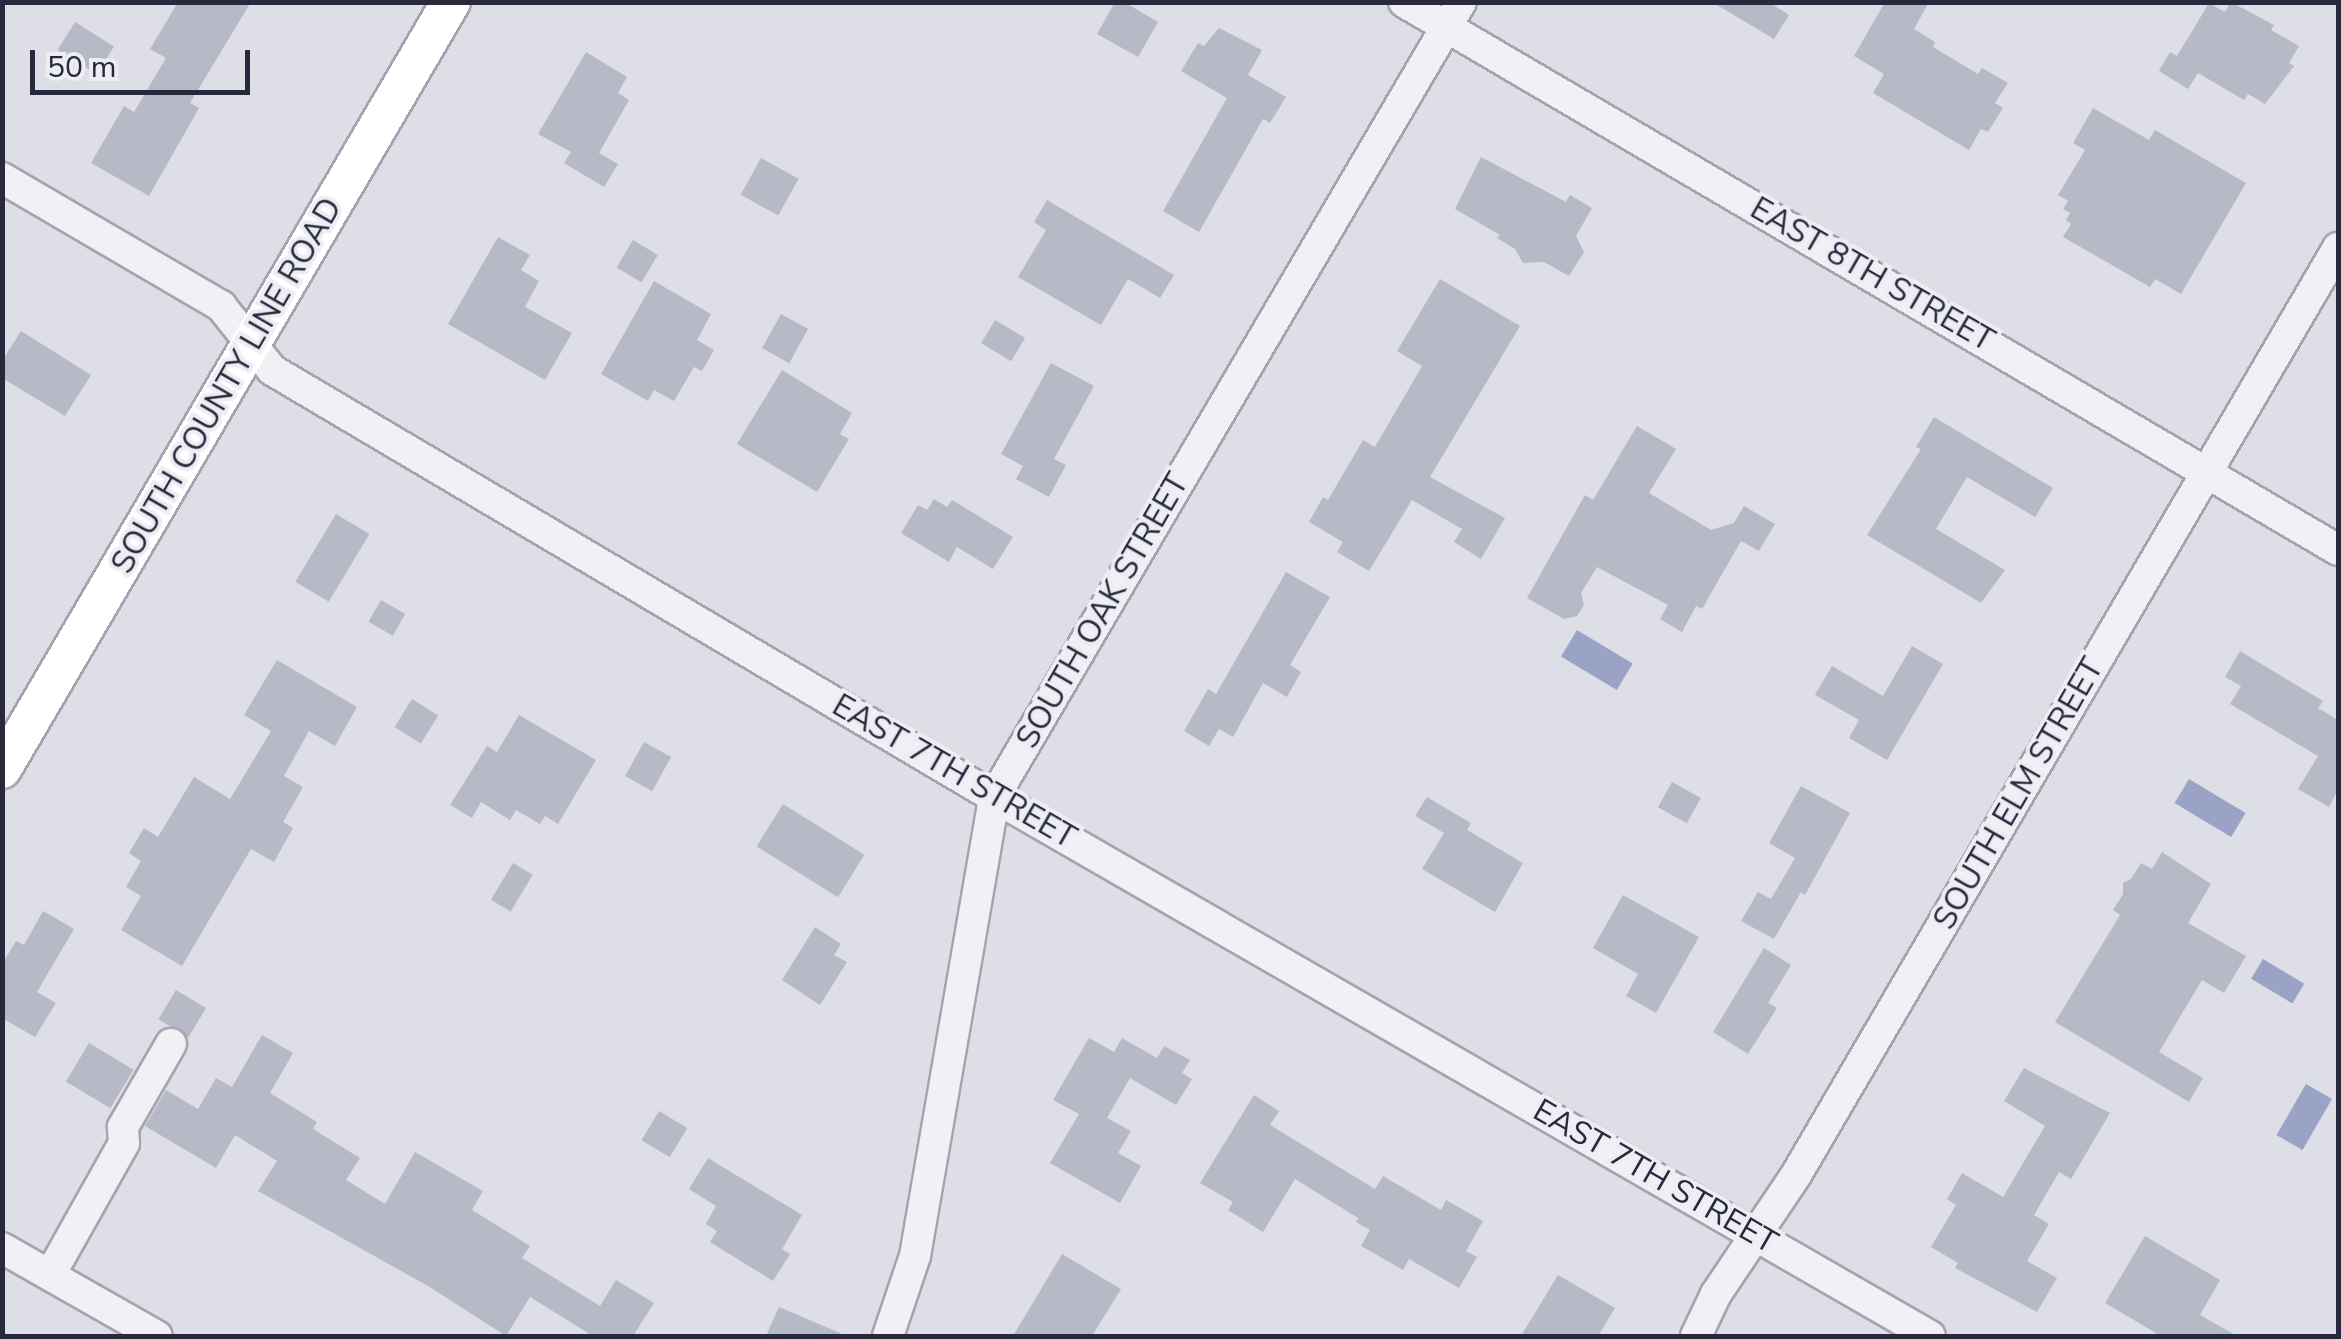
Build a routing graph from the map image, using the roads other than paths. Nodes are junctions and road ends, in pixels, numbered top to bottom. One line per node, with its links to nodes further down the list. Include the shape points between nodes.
1 (451, 2): 6 (main road, SOUTH COUNTY LINE ROAD)
2 (1404, 2): 3 (street, EAST 8TH STREET)
3 (1454, 15): 7 (street, EAST 8TH STREET); 10 (street, SOUTH OAK STREET)
4 (2, 178): 6 (street, EAST 7TH STREET, via 221,306)
5 (2338, 248): 7 (street, SOUTH ELM STREET)
6 (252, 342): 9 (main road, SOUTH COUNTY LINE ROAD); 10 (street, EAST 7TH STREET, via 272,370)
7 (2207, 473): 8 (street, EAST 8TH STREET); 12 (street, SOUTH ELM STREET)
8 (2338, 550)
9 (2, 769)
10 (994, 796): 12 (street, EAST 7TH STREET); 16 (street, SOUTH OAK STREET, via 915,1256)
11 (180, 1048): 14 (street, via 123,1127 124,1142)
12 (1756, 1235): 17 (street, SOUTH ELM STREET); 18 (street, EAST 7TH STREET)
13 (2, 1248): 14 (street)
14 (50, 1275): 15 (street)
15 (157, 1336)
16 (888, 1336)
17 (1696, 1336)
18 (1930, 1336)

